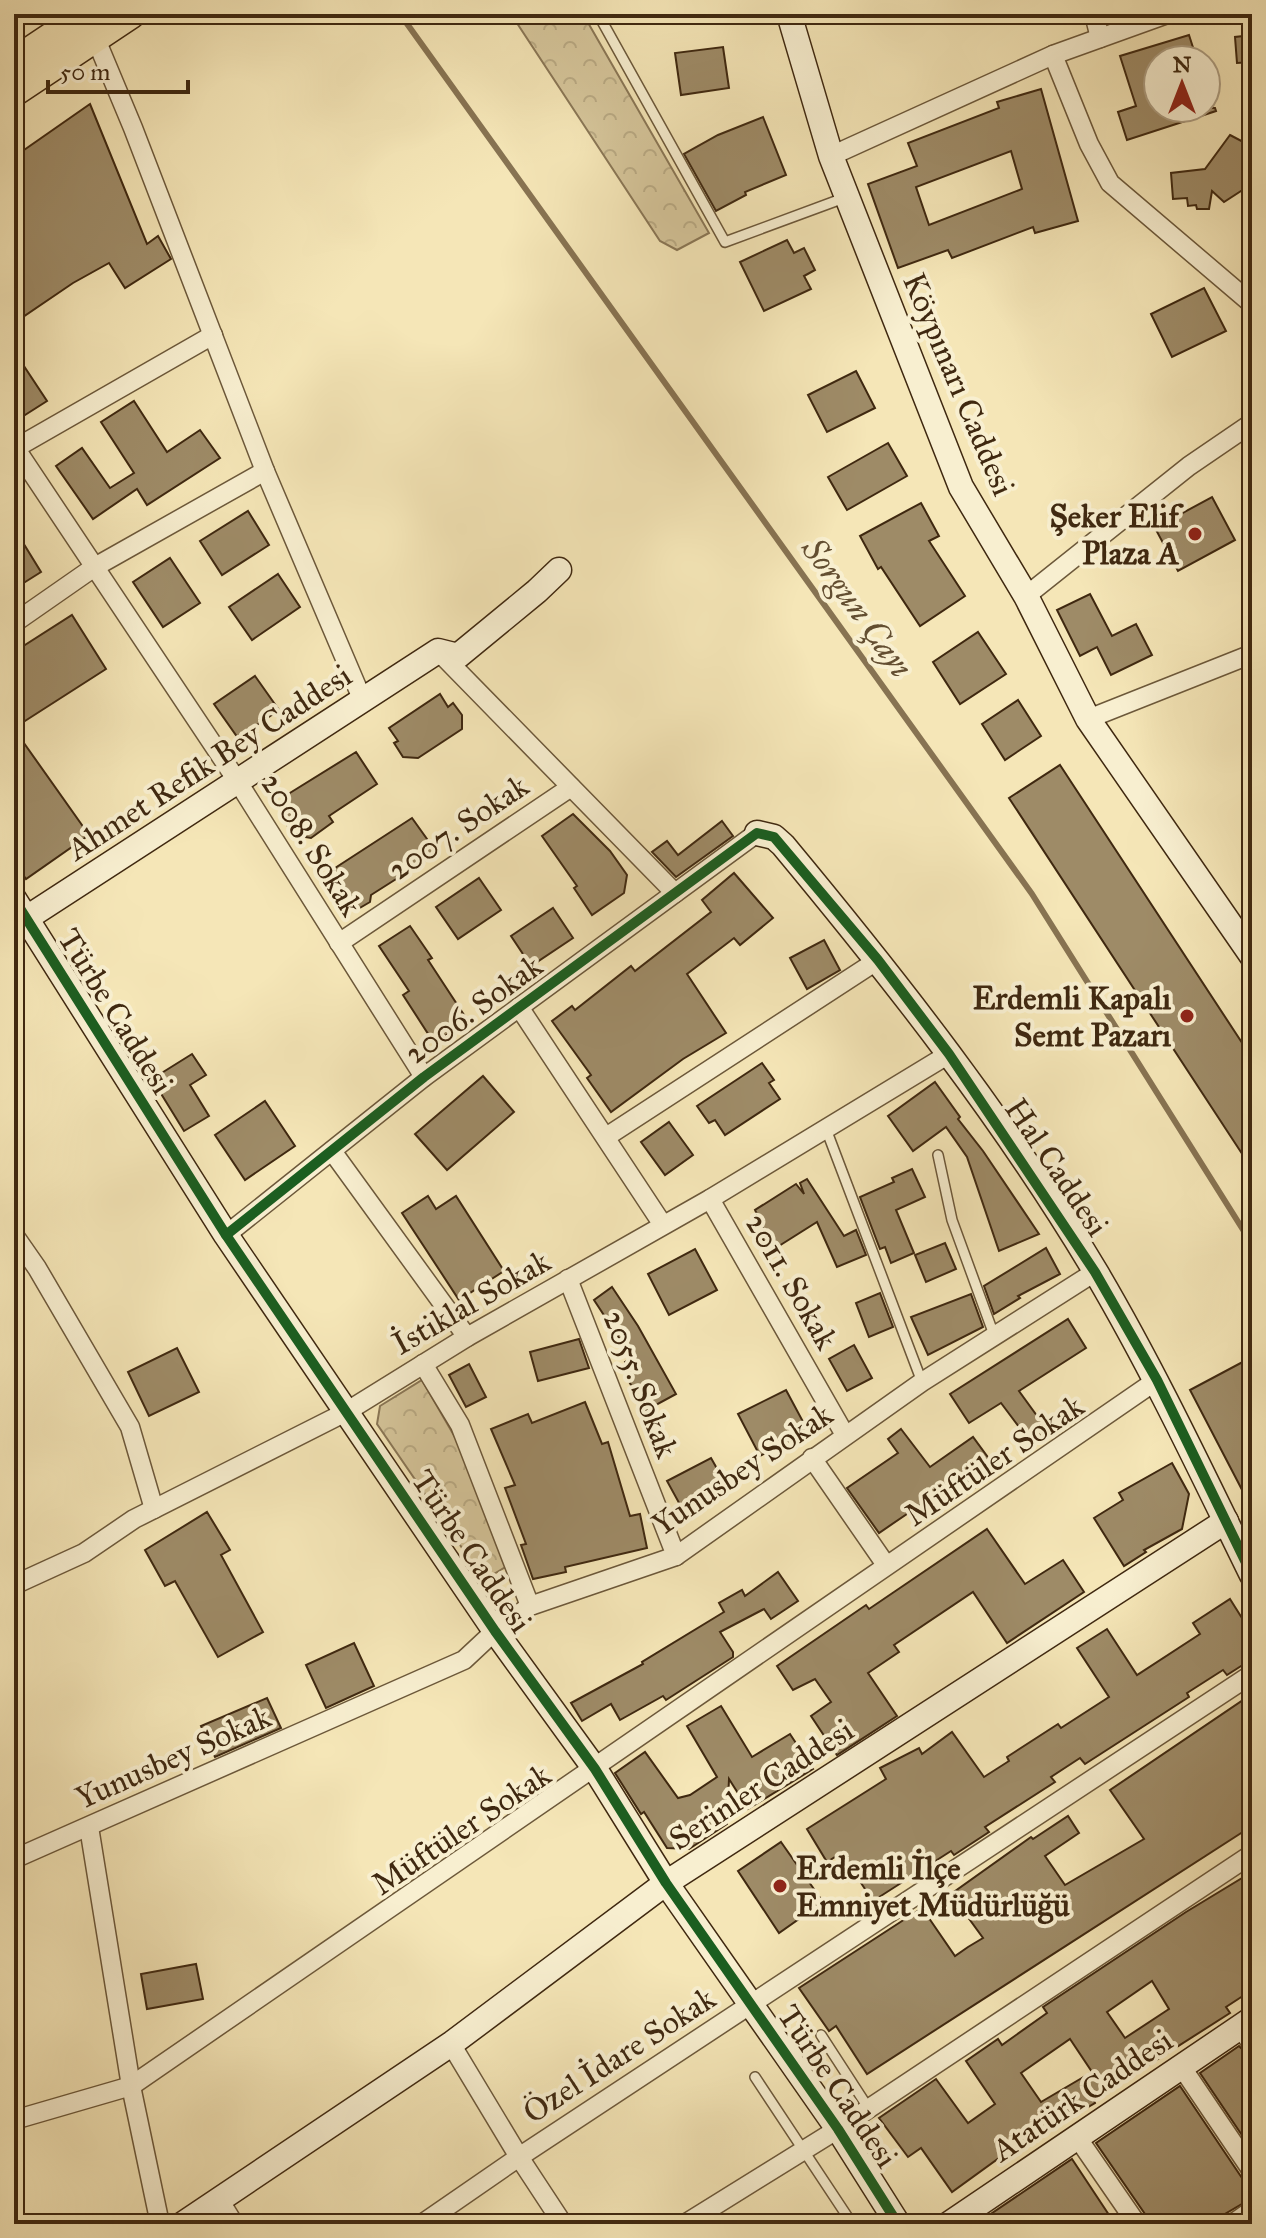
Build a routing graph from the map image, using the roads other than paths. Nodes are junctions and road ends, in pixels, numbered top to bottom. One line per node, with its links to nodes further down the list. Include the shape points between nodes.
1 (131, 14): 6 (main road)
2 (598, 14): 12 (lane, via 725,242)
3 (789, 14): 11 (street, Köypınarı Caddesi)
4 (1094, 14): 7 (street)
5 (1167, 14): 7 (street)
6 (90, 26): 9 (main road); 10 (main road); 14 (street)
7 (1100, 38): 8 (street)
8 (1053, 55): 11 (street); 13 (street, via 1110,183)
9 (14, 62)
10 (14, 92)
11 (831, 156): 12 (street, Köypınarı Caddesi)
12 (848, 197): 20 (street, Köypınarı Caddesi, via 961,487)
13 (1252, 304)
14 (213, 335): 16 (street); 17 (street)
15 (1252, 423): 20 (street, via 1189,466)
16 (15, 448): 18 (street, 2008. Sokak)
17 (265, 471): 18 (street); 24 (street)
18 (93, 568): 21 (street); 26 (street, 2008. Sokak)
19 (559, 570): 22 (street, via 458,656)
20 (1026, 596): 25 (street, Köypınarı Caddesi)
21 (14, 623)
22 (438, 651): 24 (street, Ahmet Refik Bey Caddesi); 27 (street)
23 (1252, 654): 25 (street)
24 (363, 701): 26 (street, Ahmet Refik Bey Caddesi)
25 (1088, 719): 31 (street, Köypınarı Caddesi)
26 (238, 782): 30 (street, Ahmet Refik Bey Caddesi); 32 (street, 2008. Sokak)
27 (571, 787): 29 (street); 32 (street, 2007. Sokak)
28 (757, 833): 29 (street, 2006. Sokak); 34 (street, Hal Caddesi, via 783,845)
29 (675, 893): 35 (street, 2006. Sokak)
30 (18, 914): 45 (street, Türbe Caddesi)
31 (1244, 931): 33 (street, Köypınarı Caddesi)
32 (339, 943): 37 (street, 2008. Sokak)
33 (1252, 956)
34 (878, 960): 36 (street, Hal Caddesi); 39 (street)
35 (519, 1007): 37 (street, 2006. Sokak); 39 (street)
36 (949, 1054): 38 (street, İstiklal Sokak); 46 (street, Hal Caddesi)
37 (424, 1077): 40 (street, 2006. Sokak)
38 (826, 1129): 42 (street, İstiklal Sokak); 52 (lane)
39 (606, 1137): 43 (street)
40 (332, 1151): 45 (street, 2006. Sokak); 49 (street)
41 (938, 1155): 48 (lane, via 952,1220)
42 (710, 1199): 43 (street, İstiklal Sokak); 54 (street, 2011. Sokak)
43 (663, 1225): 47 (street, İstiklal Sokak)
44 (14, 1235): 56 (street, via 130,1427)
45 (226, 1235): 53 (street, Türbe Caddesi)
46 (1095, 1272): 48 (street, Yunusbey Sokak); 51 (street, Hal Caddesi)
47 (568, 1279): 49 (street, İstiklal Sokak); 58 (street, 2055. Sokak)
48 (994, 1335): 52 (street, Yunusbey Sokak)
49 (467, 1337): 50 (street, İstiklal Sokak)
50 (423, 1364): 53 (street, İstiklal Sokak); 62 (street, via 460,1425)
51 (1157, 1380): 57 (street, Hal Caddesi); 59 (street, Müftüler Sokak)
52 (922, 1382): 54 (street, Yunusbey Sokak)
53 (346, 1412): 56 (street, İstiklal Sokak); 63 (street, Türbe Caddesi)
54 (845, 1435): 55 (street, Yunusbey Sokak)
55 (812, 1458): 58 (street, Yunusbey Sokak); 59 (street)
56 (154, 1509): 61 (street, İstiklal Sokak, via 84,1553)
57 (1226, 1521): 60 (street, Hal Caddesi); 69 (street, Serinler Caddesi)
58 (676, 1556): 62 (street, Yunusbey Sokak)
59 (886, 1565): 65 (street, Müftüler Sokak)
60 (1252, 1575)
61 (14, 1585)
62 (530, 1606): 63 (street, Yunusbey Sokak)
63 (495, 1631): 65 (street, Türbe Caddesi); 66 (street, Yunusbey Sokak, via 464,1660)
64 (1252, 1674): 70 (street, Özel İdare Sokak)
65 (595, 1769): 69 (street, Türbe Caddesi); 76 (street, Müftüler Sokak)
66 (89, 1827): 68 (street, Yunusbey Sokak); 76 (street)
67 (1252, 1854): 77 (street)
68 (14, 1859)
69 (666, 1883): 70 (street, Türbe Caddesi); 73 (street, Serinler Caddesi)
70 (751, 2003): 79 (street, Türbe Caddesi); 82 (street, Özel İdare Sokak)
71 (1248, 2030): 74 (street, Atatürk Caddesi)
72 (821, 2035): 77 (lane)
73 (451, 2044): 82 (street); 84 (street, Serinler Caddesi)
74 (1181, 2066): 80 (street, Atatürk Caddesi); 83 (street)
75 (755, 2077): 81 (lane)
76 (131, 2086): 78 (street, Müftüler Sokak); 87 (street)
77 (869, 2109): 79 (street)
78 (14, 2120)
79 (838, 2129): 81 (street); 93 (street, Türbe Caddesi)
80 (1077, 2137): 94 (street, Atatürk Caddesi); 95 (street)
81 (805, 2150): 86 (lane); 92 (street)
82 (519, 2157): 90 (street, Özel İdare Sokak); 91 (street)
83 (1252, 2171)
84 (220, 2201): 88 (street, Serinler Caddesi); 89 (street)
85 (1252, 2210): 96 (street)
86 (851, 2222)
87 (160, 2224)
88 (183, 2224)
89 (234, 2224)
90 (422, 2224)
91 (563, 2224)
92 (685, 2224)
93 (898, 2224)
94 (949, 2224)
95 (1137, 2224)
96 (1232, 2224)

